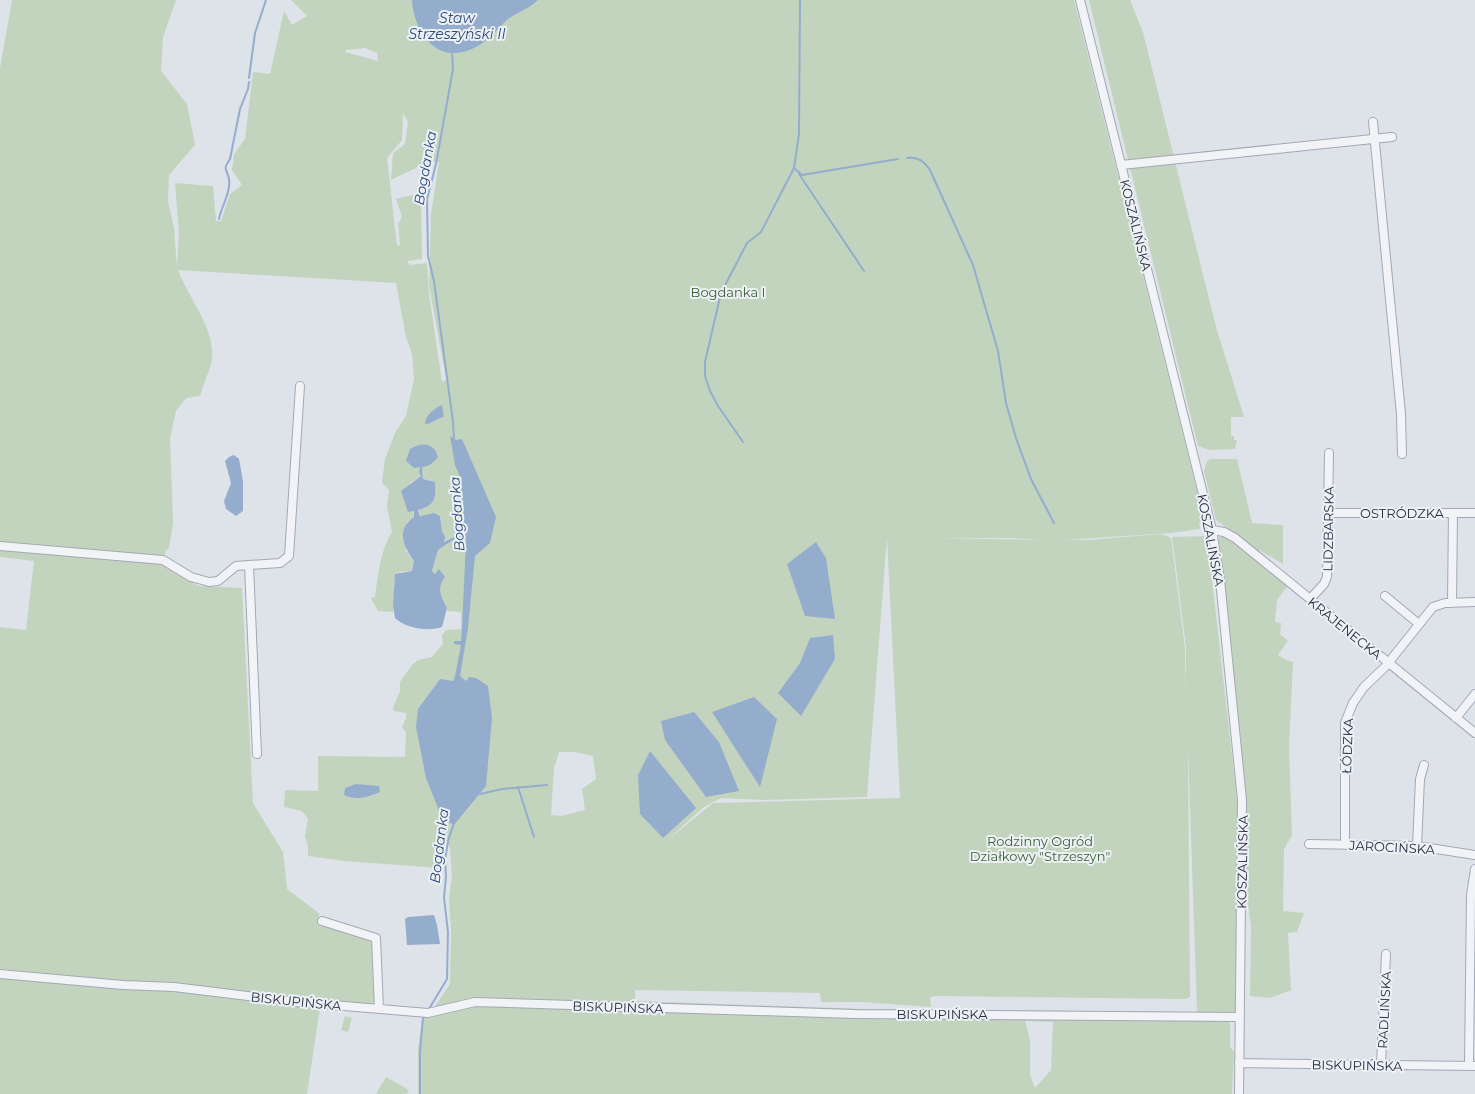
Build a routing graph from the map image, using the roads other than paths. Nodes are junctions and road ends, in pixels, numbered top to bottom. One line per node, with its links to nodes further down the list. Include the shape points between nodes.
1 (1080, 0): 5 (street, KOSZALIŃSKA)
2 (1373, 122): 4 (street)
3 (1392, 137): 4 (street)
4 (1374, 138): 5 (street); 8 (street, via 1401,414)
5 (1121, 165): 12 (street, KOSZALIŃSKA)
6 (300, 386): 14 (street, via 289,556 280,563)
7 (1329, 453): 9 (street, LIDZBARSKA)
8 (1402, 454)
9 (1328, 513): 10 (street, OSTRÓDZKA); 16 (street, LIDZBARSKA, via 1327,577)
10 (1453, 513): 11 (street, OSTRÓDZKA); 18 (street)
11 (1475, 513)
12 (1212, 530): 16 (street, KRAJENECKA, via 1224,532 1235,538); 35 (street, KOSZALIŃSKA, via 1220,580 1242,800)
13 (0, 546): 14 (street, via 163,560 191,577 210,582 218,581 236,566)
14 (249, 565): 24 (street)
15 (1385, 596): 19 (street)
16 (1310, 599): 20 (street, KRAJENECKA)
17 (1475, 602): 18 (street, ŁÓDZKA)
18 (1452, 603): 19 (street, ŁÓDZKA, via 1442,603 1433,607)
19 (1419, 624): 20 (street, ŁÓDZKA)
20 (1388, 663): 22 (street, KRAJENECKA); 27 (street, ŁÓDZKA, via 1358,695 1346,717)
21 (1475, 694): 22 (street)
22 (1456, 718): 23 (street, KRAJENECKA)
23 (1475, 734)
24 (256, 754)
25 (1424, 765): 28 (street, via 1420,779)
26 (1309, 844): 27 (street, JAROCIŃSKA)
27 (1346, 845): 28 (street, JAROCIŃSKA)
28 (1417, 846): 29 (street, JAROCIŃSKA)
29 (1475, 855)
30 (1475, 869): 38 (street, via 1471,895)
31 (322, 921): 34 (street, via 376,938)
32 (1386, 954): 37 (street, RADLIŃSKA)
33 (0, 974): 34 (street, BISKUPIŃSKA, via 174,987)
34 (379, 1009): 35 (street, BISKUPIŃSKA, via 428,1013 476,1002 855,1014)
35 (1240, 1017): 36 (street, KOSZALIŃSKA)
36 (1239, 1063): 37 (street, BISKUPIŃSKA); 39 (street, KOSZALIŃSKA)
37 (1381, 1065): 38 (street, BISKUPIŃSKA)
38 (1472, 1066)
39 (1239, 1094)

